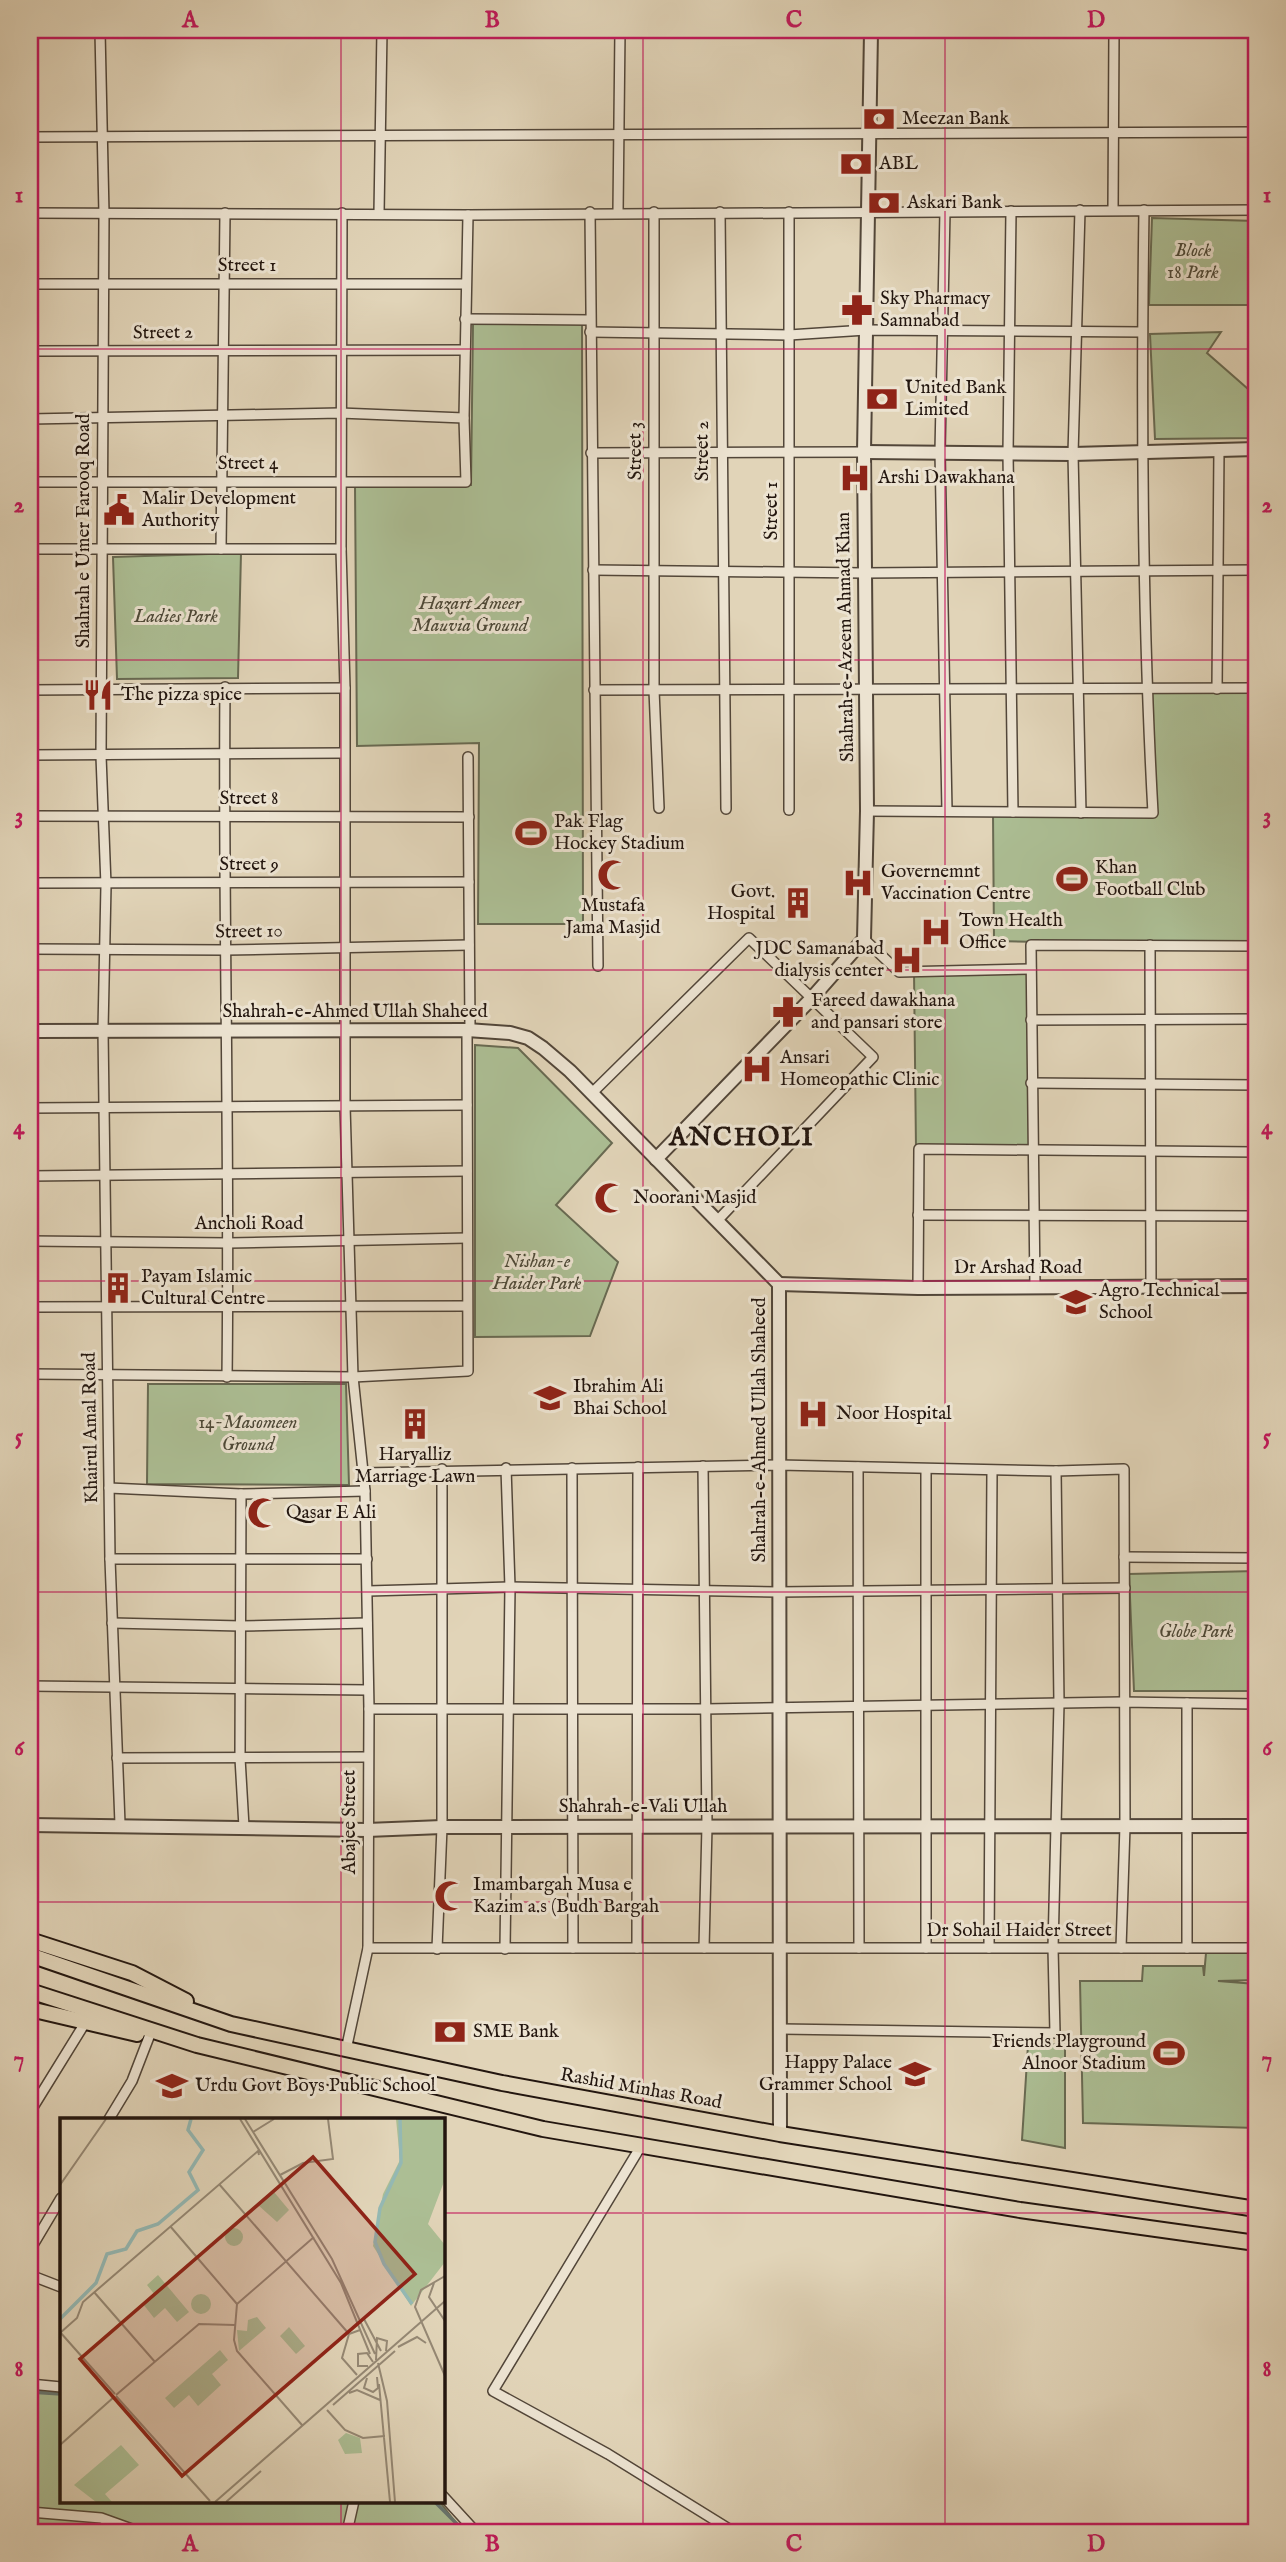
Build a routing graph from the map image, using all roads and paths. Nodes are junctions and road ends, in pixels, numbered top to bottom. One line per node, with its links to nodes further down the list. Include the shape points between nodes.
1 (30, 30): 6 (street)
2 (343, 30): 6 (street)
3 (382, 30): 13 (street)
4 (620, 30): 10 (street)
5 (1114, 30): 9 (street)
6 (100, 31): 14 (street, Shahrah e Umer Farooq Road)
7 (871, 31): 11 (street, Shahrah-e-Azeem Ahmad Khan)
8 (1256, 132): 9 (street)
9 (1114, 133): 11 (street); 16 (street)
10 (618, 134): 11 (street); 13 (street); 22 (street)
11 (869, 134): 26 (street, Shahrah-e-Azeem Ahmad Khan)
12 (30, 136): 14 (street)
13 (381, 137): 14 (street); 30 (street)
14 (102, 138): 31 (street, Shahrah e Umer Farooq Road)
15 (1080, 210): 16 (street); 20 (street); 41 (street)
16 (1113, 210): 17 (street)
17 (1144, 210): 18 (street); 45 (street)
18 (1256, 210)
19 (945, 211): 20 (street); 26 (street); 44 (street)
20 (1011, 211): 46 (street)
21 (590, 212): 22 (street); 32 (street); 39 (street)
22 (618, 212): 23 (street)
23 (654, 212): 24 (street); 43 (street, Street 3)
24 (720, 212): 25 (street); 47 (street, Street 2)
25 (789, 212): 26 (street); 48 (street, Street 1)
26 (866, 212): 40 (street, Shahrah-e-Azeem Ahmad Khan)
27 (30, 213): 31 (street)
28 (225, 213): 29 (street); 31 (street); 35 (street)
29 (342, 213): 30 (street); 33 (street, Abajee Street)
30 (379, 213): 32 (street)
31 (104, 214): 37 (street, Shahrah e Umer Farooq Road)
32 (467, 215): 36 (street)
33 (342, 283): 35 (street, Street 1); 36 (street, Street 1); 50 (street, Abajee Street)
34 (30, 284): 37 (street, Street 1)
35 (223, 284): 37 (street, Street 1); 49 (street)
36 (465, 284): 38 (street)
37 (102, 285): 53 (street, Shahrah e Umer Farooq Road)
38 (465, 319): 39 (street); 51 (street)
39 (590, 320): 42 (street)
40 (866, 330): 44 (street); 48 (street); 64 (street, Shahrah-e-Azeem Ahmad Khan)
41 (1076, 331): 45 (street); 46 (street); 69 (street)
42 (590, 332): 43 (street); 66 (street)
43 (654, 332): 47 (street); 62 (street, Street 3)
44 (942, 332): 46 (street); 65 (street)
45 (1142, 332): 68 (street)
46 (1010, 333): 67 (street)
47 (720, 334): 48 (street); 63 (street, Street 2)
48 (789, 335): 61 (street, Street 1)
49 (222, 349): 50 (street, Street 2); 53 (street, Street 2); 55 (street)
50 (343, 349): 51 (street, Street 2); 54 (street, Abajee Street)
51 (465, 349): 57 (street)
52 (30, 351): 53 (street, Street 2)
53 (101, 351): 56 (street, Shahrah e Umer Farooq Road)
54 (340, 413): 55 (street); 57 (street); 71 (street, Abajee Street)
55 (222, 415): 56 (street); 73 (street)
56 (102, 417): 58 (street); 70 (street, Shahrah e Umer Farooq Road)
57 (464, 418): 71 (street, Street 4, via 466,482)
58 (30, 419)
59 (1219, 449): 60 (street); 68 (street); 84 (street)
60 (1256, 449)
61 (790, 450): 63 (street); 64 (street); 81 (street, Street 1)
62 (653, 452): 63 (street); 66 (street); 78 (street, Street 3)
63 (721, 452): 79 (street, Street 2)
64 (864, 452): 65 (street); 88 (street, Shahrah-e-Azeem Ahmad Khan)
65 (940, 452): 67 (street); 85 (street)
66 (591, 453): 80 (street)
67 (1008, 453): 69 (street); 86 (street)
68 (1142, 453): 69 (street); 87 (street)
69 (1073, 454): 83 (street)
70 (102, 481): 72 (street, Street 4); 73 (street, Street 4); 74 (street, Shahrah e Umer Farooq Road)
71 (341, 481): 73 (street, Street 4); 77 (street, Abajee Street)
72 (30, 482)
73 (221, 482): 76 (street)
74 (102, 547): 75 (street); 76 (street); 89 (street, Shahrah e Umer Farooq Road)
75 (30, 549)
76 (221, 549): 77 (street)
77 (341, 549): 91 (street, Abajee Street)
78 (654, 569): 79 (street); 80 (street); 98 (street, Street 3)
79 (722, 569): 81 (street); 99 (street, Street 2)
80 (593, 570): 97 (street)
81 (789, 570): 88 (street); 103 (street, Street 1)
82 (1256, 570): 84 (street)
83 (1074, 571): 86 (street); 87 (street); 93 (street)
84 (1216, 571): 87 (street); 95 (street)
85 (942, 572): 86 (street); 88 (street); 101 (street)
86 (1009, 572): 102 (street)
87 (1144, 572): 94 (street)
88 (864, 573): 100 (street, Shahrah-e-Azeem Ahmad Khan)
89 (102, 687): 90 (street); 96 (street); 107 (street, Shahrah e Umer Farooq Road)
90 (225, 687): 91 (street); 104 (street)
91 (345, 688): 105 (street, Abajee Street)
92 (1256, 688): 95 (street)
93 (1078, 689): 94 (street); 102 (street); 115 (street)
94 (1146, 689): 95 (street); 115 (street, via 1153,813)
95 (1217, 689)
96 (30, 690)
97 (594, 690): 98 (street); 134 (street)
98 (654, 690): 99 (street); 109 (street, Street 3)
99 (723, 690): 103 (street); 110 (street, Street 2)
100 (866, 690): 101 (street); 103 (street); 112 (street, Shahrah-e-Azeem Ahmad Khan)
101 (946, 690): 102 (street); 113 (street)
102 (1014, 690): 114 (street)
103 (789, 691): 111 (street, Street 1)
104 (225, 753): 105 (street); 107 (street); 118 (street)
105 (344, 753): 119 (street, Abajee Street)
106 (30, 755): 107 (street)
107 (101, 755): 117 (street, Shahrah e Umer Farooq Road)
108 (468, 757): 120 (street)
109 (659, 808)
110 (726, 809)
111 (789, 810)
112 (867, 811): 113 (street); 126 (street, Shahrah-e-Azeem Ahmad Khan)
113 (947, 811): 114 (street)
114 (1013, 812): 115 (street)
115 (1081, 813)
116 (30, 816): 117 (street, Street 8)
117 (105, 816): 118 (street, Street 8); 125 (street, Shahrah e Umer Farooq Road)
118 (223, 817): 119 (street, Street 8); 121 (street)
119 (344, 817): 120 (street, Street 8); 124 (street, Abajee Street)
120 (468, 817): 122 (street)
121 (226, 882): 124 (street, Street 9); 125 (street, Street 9); 132 (street)
122 (469, 882): 124 (street, Street 9); 127 (street)
123 (30, 883): 125 (street, Street 9)
124 (345, 883): 130 (street, Abajee Street)
125 (106, 885): 133 (street, Shahrah e Umer Farooq Road)
126 (864, 939): 135 (street, via 899,972); 136 (street)
127 (469, 945): 130 (street, Street 10); 142 (street)
128 (1150, 946): 129 (street); 135 (street, via 1031,945); 137 (street)
129 (1256, 946)
130 (347, 948): 132 (street, Street 10); 140 (street, Abajee Street)
131 (30, 949): 133 (street, Street 10)
132 (226, 950): 133 (street, Street 10); 144 (street)
133 (106, 951): 141 (street, Shahrah e Umer Farooq Road)
134 (598, 966)
135 (1031, 969): 139 (street)
136 (812, 998): 148 (street, via 749,938); 157 (street); 167 (street, via 873,1057)
137 (1150, 1019): 138 (street); 139 (street); 146 (street)
138 (1256, 1019)
139 (1031, 1020): 145 (street)
140 (346, 1029): 142 (street, Shahrah-e-Ahmed Ullah Shaheed); 144 (street, Shahrah-e-Ahmed Ullah Shaheed); 150 (street, Abajee Street)
141 (103, 1030): 143 (street, Shahrah-e-Ahmed Ullah Shaheed); 144 (street, Shahrah-e-Ahmed Ullah Shaheed); 152 (street, Khairul Amal Road)
142 (468, 1030): 148 (street, Shahrah-e-Ahmed Ullah Shaheed, via 528,1038); 149 (street)
143 (30, 1031)
144 (226, 1031): 153 (street)
145 (1031, 1083): 146 (street); 154 (street)
146 (1150, 1083): 147 (street); 155 (street)
147 (1256, 1085)
148 (592, 1093): 157 (street, Shahrah-e-Ahmed Ullah Shaheed)
149 (467, 1105): 150 (street); 158 (street)
150 (345, 1106): 153 (street); 159 (street, Abajee Street)
151 (30, 1108): 152 (street)
152 (104, 1108): 153 (street); 162 (street, Khairul Amal Road)
153 (228, 1108): 160 (street)
154 (1031, 1149): 155 (street); 163 (street, via 919,1149); 166 (street)
155 (1151, 1149): 156 (street); 164 (street)
156 (1256, 1152)
157 (656, 1158): 167 (street, Shahrah-e-Ahmed Ullah Shaheed)
158 (467, 1171): 159 (street); 168 (street)
159 (348, 1173): 160 (street); 171 (street, Abajee Street)
160 (230, 1175): 162 (street); 172 (street)
161 (30, 1176): 162 (street)
162 (105, 1176): 170 (street, Khairul Amal Road)
163 (918, 1215): 166 (street); 177 (street)
164 (1151, 1216): 165 (street); 166 (street); 176 (street)
165 (1256, 1216)
166 (1033, 1217): 175 (street)
167 (717, 1221): 173 (street, Shahrah-e-Ahmed Ullah Shaheed)
168 (467, 1238): 171 (street, Ancholi Road); 180 (street)
169 (30, 1241): 170 (street, Ancholi Road)
170 (106, 1241): 172 (street, Ancholi Road); 182 (street, Khairul Amal Road)
171 (349, 1241): 172 (street, Ancholi Road); 179 (street, Abajee Street)
172 (229, 1243): 178 (street)
173 (779, 1284): 177 (street, Dr Arshad Road); 187 (street, Shahrah-e-Ahmed Ullah Shaheed)
174 (1256, 1286): 176 (street, Dr Arshad Road)
175 (1035, 1287): 176 (street, Dr Arshad Road); 177 (street, Dr Arshad Road)
176 (1151, 1287)
177 (918, 1288)
178 (228, 1304): 179 (street); 182 (street); 185 (street)
179 (349, 1306): 180 (street); 186 (street, Abajee Street)
180 (467, 1306): 186 (street, via 468,1371)
181 (30, 1307): 182 (street)
182 (107, 1307): 184 (street, Khairul Amal Road)
183 (30, 1374): 184 (street)
184 (108, 1374): 185 (street); 198 (street, Khairul Amal Road)
185 (227, 1377): 186 (street)
186 (353, 1377): 197 (street, Abajee Street)
187 (779, 1465): 188 (street); 190 (street); 217 (street, Shahrah-e-Ahmed Ullah Shaheed)
188 (703, 1466): 189 (street); 212 (street)
189 (638, 1467): 192 (street); 211 (street)
190 (858, 1467): 194 (street); 210 (street)
191 (506, 1468): 192 (street); 193 (street); 206 (street)
192 (572, 1468): 216 (street)
193 (442, 1469): 197 (street); 207 (street)
194 (926, 1469): 195 (street); 213 (street)
195 (992, 1471): 196 (street); 214 (street)
196 (1056, 1471): 201 (street, via 1124,1469); 208 (street)
197 (363, 1473): 199 (street, Abajee Street)
198 (109, 1488): 200 (street); 203 (street, Khairul Amal Road)
199 (365, 1490): 200 (street); 204 (street, Abajee Street)
200 (241, 1494): 205 (street)
201 (1124, 1556): 202 (street); 209 (street)
202 (1256, 1558)
203 (110, 1559): 205 (street); 218 (street, Khairul Amal Road)
204 (367, 1559): 205 (street); 215 (street, Abajee Street)
205 (241, 1560): 220 (street)
206 (510, 1587): 207 (street); 216 (street); 234 (street)
207 (441, 1588): 215 (street); 233 (street)
208 (1057, 1588): 209 (street); 214 (street); 226 (street)
209 (1125, 1588): 225 (street)
210 (858, 1589): 213 (street); 217 (street); 232 (street)
211 (639, 1590): 212 (street); 216 (street); 236 (street)
212 (703, 1590): 217 (street); 238 (street)
213 (926, 1590): 214 (street); 230 (street)
214 (989, 1590): 228 (street)
215 (368, 1591): 219 (street, Abajee Street)
216 (570, 1591): 235 (street)
217 (778, 1592): 231 (street, Shahrah-e-Ahmed Ullah Shaheed)
218 (112, 1623): 220 (street); 222 (street, Khairul Amal Road)
219 (367, 1623): 220 (street); 224 (street, Abajee Street)
220 (240, 1626): 223 (street)
221 (30, 1686): 222 (street)
222 (115, 1687): 223 (street); 240 (street, Khairul Amal Road)
223 (240, 1690): 224 (street); 241 (street)
224 (368, 1690): 237 (street, Abajee Street)
225 (1122, 1702): 226 (street); 227 (street); 253 (street)
226 (1059, 1703): 228 (street); 252 (street)
227 (1186, 1703): 229 (street); 254 (street)
228 (993, 1704): 230 (street); 251 (street)
229 (1256, 1704): 255 (street)
230 (927, 1705): 232 (street); 250 (street)
231 (780, 1707): 232 (street); 238 (street); 244 (street, Shahrah-e-Ahmed Ullah Shaheed)
232 (858, 1707): 249 (street)
233 (442, 1708): 234 (street); 237 (street); 257 (street)
234 (508, 1708): 235 (street); 245 (street)
235 (573, 1708): 236 (street); 246 (street)
236 (640, 1708): 238 (street); 247 (street)
237 (369, 1709): 239 (street, Abajee Street)
238 (705, 1709): 248 (street)
239 (367, 1757): 241 (street); 258 (street, Abajee Street)
240 (117, 1758): 241 (street); 242 (street, Khairul Amal Road)
241 (240, 1758): 256 (street)
242 (120, 1824): 243 (street, Shahrah-e-Vali Ullah); 256 (street, Shahrah-e-Vali Ullah)
243 (30, 1825)
244 (781, 1825): 248 (street, Shahrah-e-Vali Ullah); 249 (street, Shahrah-e-Vali Ullah); 264 (street, Shahrah-e-Ahmed Ullah Shaheed)
245 (507, 1826): 246 (street, Shahrah-e-Vali Ullah); 257 (street, Shahrah-e-Vali Ullah); 273 (street)
246 (572, 1826): 247 (street, Shahrah-e-Vali Ullah); 261 (street)
247 (640, 1826): 248 (street, Shahrah-e-Vali Ullah); 262 (street)
248 (707, 1826): 263 (street)
249 (859, 1826): 250 (street, Shahrah-e-Vali Ullah); 265 (street)
250 (927, 1826): 251 (street, Shahrah-e-Vali Ullah); 266 (street)
251 (990, 1826): 252 (street, Shahrah-e-Vali Ullah); 267 (street)
252 (1058, 1826): 253 (street, Shahrah-e-Vali Ullah); 268 (street)
253 (1125, 1826): 254 (street, Shahrah-e-Vali Ullah); 269 (street)
254 (1187, 1826): 255 (street, Shahrah-e-Vali Ullah); 270 (street)
255 (1255, 1826): 271 (street)
256 (244, 1827): 258 (street, Shahrah-e-Vali Ullah)
257 (442, 1827): 258 (street, Shahrah-e-Vali Ullah); 272 (street)
258 (367, 1830): 260 (street, Abajee Street)
259 (30, 1940): 278 (main road, via 132,1973)
260 (368, 1948): 272 (street, Dr Sohail Haider Street); 282 (street, Abajee Street)
261 (573, 1948): 262 (street, Dr Sohail Haider Street); 273 (street, Dr Sohail Haider Street)
262 (637, 1948): 263 (street, Dr Sohail Haider Street)
263 (704, 1948): 264 (street, Dr Sohail Haider Street)
264 (781, 1948): 265 (street, Dr Sohail Haider Street); 279 (street, Shahrah-e-Ahmed Ullah Shaheed)
265 (859, 1948): 266 (street, Dr Sohail Haider Street)
266 (926, 1948): 267 (street, Dr Sohail Haider Street)
267 (989, 1948): 268 (street, Dr Sohail Haider Street)
268 (1053, 1948): 269 (street, Dr Sohail Haider Street); 279 (street, via 1055,2032)
269 (1121, 1948): 270 (street, Dr Sohail Haider Street)
270 (1187, 1948): 271 (street, Dr Sohail Haider Street)
271 (1254, 1948)
272 (438, 1949): 273 (street, Dr Sohail Haider Street)
273 (505, 1949)
274 (30, 1955): 278 (main road, Rashid Minhas Road)
275 (30, 1992): 281 (main road)
276 (30, 2009): 277 (main road)
277 (85, 2023): 280 (main road); 283 (street)
278 (231, 2024): 282 (main road, Rashid Minhas Road)
279 (781, 2029): 285 (street, Shahrah-e-Ahmed Ullah Shaheed)
280 (149, 2037): 281 (main road); 284 (street, via 132,2081)
281 (197, 2045): 286 (main road, via 543,2129)
282 (346, 2050): 285 (main road, Rashid Minhas Road)
283 (30, 2112)
284 (110, 2118)
285 (780, 2134): 288 (main road, Rashid Minhas Road)
286 (641, 2146): 289 (main road, via 1020,2210); 302 (street, via 493,2391 608,2454)
287 (60, 2200): 290 (street)
288 (1256, 2209)
289 (1256, 2243)
290 (30, 2250)
291 (30, 2275): 292 (street)
292 (60, 2287)
293 (30, 2384): 294 (street)
294 (60, 2388)
295 (444, 2497): 301 (street)
296 (354, 2502): 300 (street)
297 (30, 2512): 298 (street, via 101,2518)
298 (116, 2528): 299 (street)
299 (140, 2532)
300 (348, 2532)
301 (476, 2532)
302 (734, 2532)

